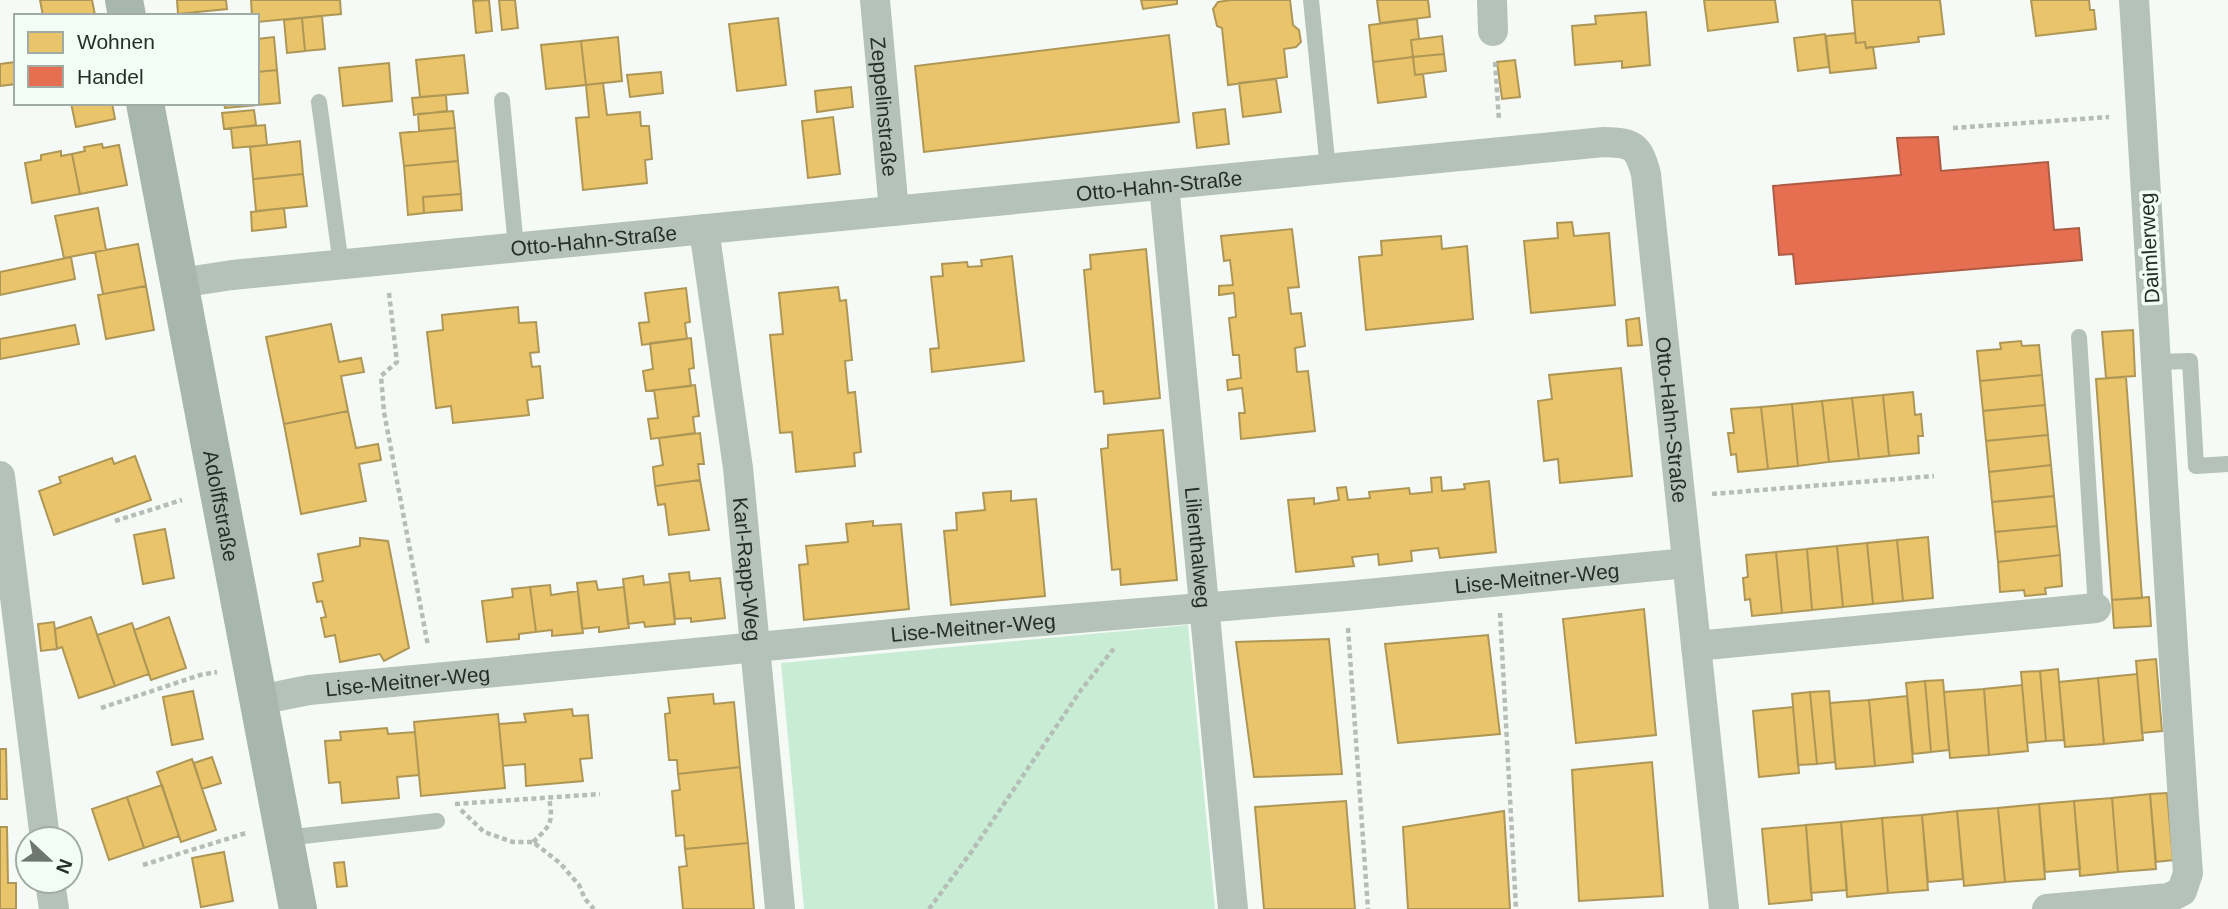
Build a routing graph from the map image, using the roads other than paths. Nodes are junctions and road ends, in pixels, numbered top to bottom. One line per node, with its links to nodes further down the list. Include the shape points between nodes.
1 (875, 0): 11 (street, Zeppelinstraße)
2 (1311, 0): 9 (lane)
3 (1492, 0): 5 (street)
4 (2134, 0): 17 (street, Daimlerweg)
5 (1493, 31)
6 (502, 100): 13 (lane)
7 (319, 102): 14 (lane)
8 (145, 105): 15 (street, Adolffstraße)
9 (1328, 169): 10 (street, Otto-Hahn-Straße); 20 (street, Otto-Hahn-Straße, via 1604,142 1627,143 1640,154 1646,174)
10 (1164, 185): 11 (street, Otto-Hahn-Straße); 21 (street, Lilienthalweg)
11 (894, 211): 12 (street, Otto-Hahn-Straße)
12 (704, 229): 13 (street, Otto-Hahn-Straße); 24 (street, Karl-Rapp-Weg, via 738,468)
13 (516, 247): 14 (street, Otto-Hahn-Straße)
14 (341, 265): 15 (street, Otto-Hahn-Straße)
15 (180, 284): 25 (street, Adolffstraße)
16 (2079, 337): 22 (lane)
17 (2156, 362): 18 (lane, via 2190,361 2196,466); 33 (street, Daimlerweg, via 2188,873 2182,891 2169,898)
18 (2228, 464)
19 (0, 476): 27 (street)
20 (1687, 563): 21 (street, Lise-Meitner-Weg); 23 (street, Otto-Hahn-Straße)
21 (1205, 607): 24 (street, Lise-Meitner-Weg); 31 (street, Lilienthalweg)
22 (2096, 608): 23 (street)
23 (1696, 646): 32 (street, Otto-Hahn-Straße)
24 (756, 649): 25 (street, Lise-Meitner-Weg, via 309,690); 30 (street, Karl-Rapp-Weg)
25 (256, 683): 28 (street, Adolffstraße)
26 (437, 821): 28 (lane)
27 (43, 825)
28 (284, 830): 29 (street, Adolffstraße)
29 (298, 909)
30 (780, 909)
31 (1233, 909)
32 (1724, 909)
33 (2047, 909)

